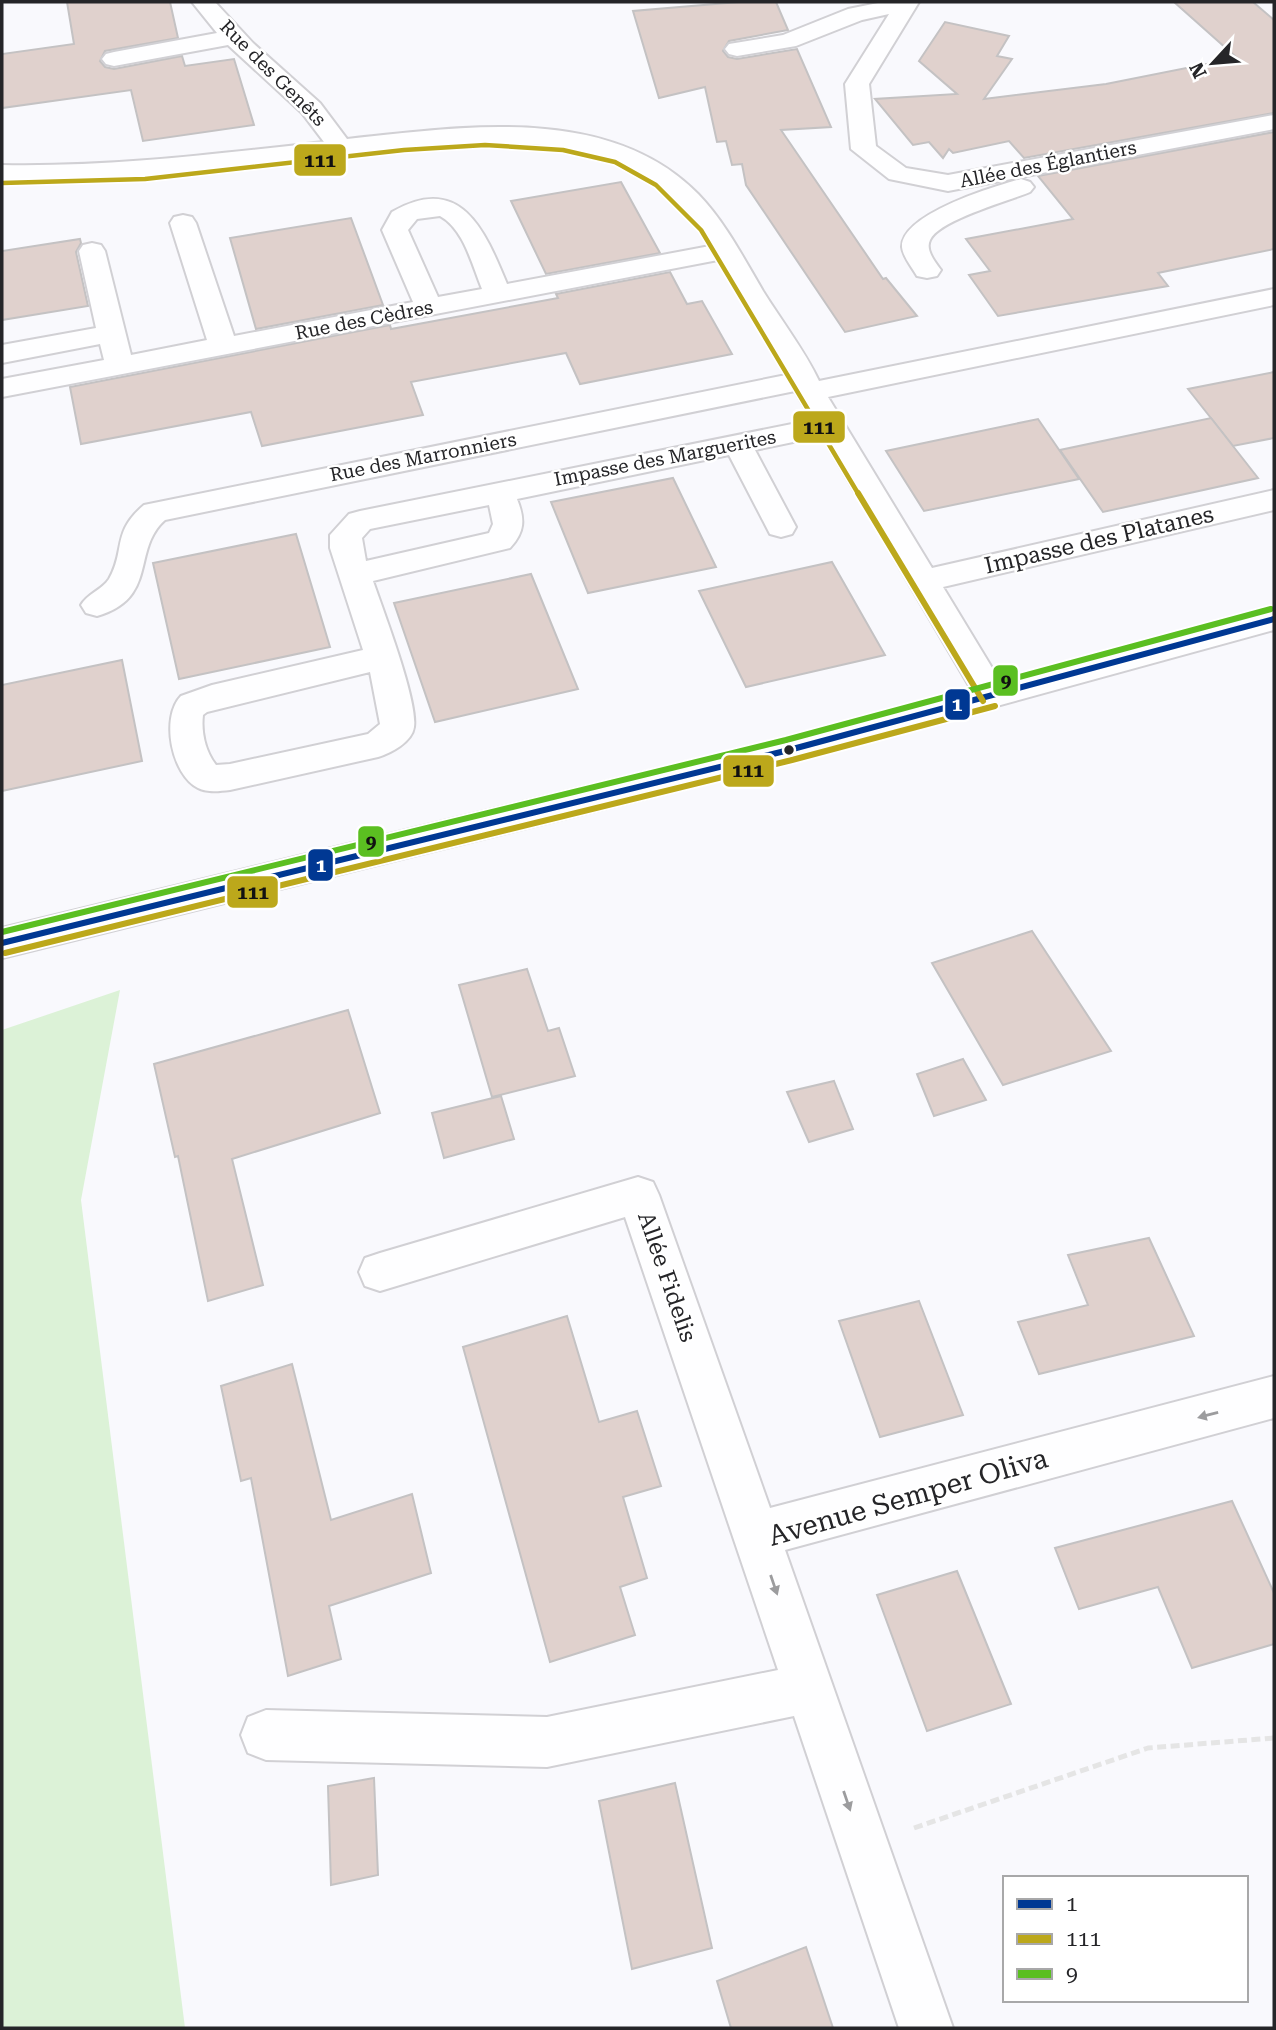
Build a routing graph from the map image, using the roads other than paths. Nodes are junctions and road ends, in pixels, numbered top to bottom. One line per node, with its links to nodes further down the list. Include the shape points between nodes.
1 (204, 2): 3 (street, Rue des Genêts)
2 (907, 3): 4 (street, via 856,14 788,41); 8 (street, Allée des Églantiers, via 857,84 864,149 898,174 948,183)
3 (233, 37): 5 (street); 7 (street, Rue des Genêts, via 308,105)
4 (737, 49)
5 (114, 59)
6 (1274, 122): 8 (street, Allée des Églantiers)
7 (339, 147): 9 (street, via 146,170); 12 (street, via 492,137 555,139 604,148 675,184 696,205)
8 (1045, 165): 13 (street, via 1030,183 926,228 916,240 916,253)
9 (2, 173)
10 (183, 223): 18 (street)
11 (92, 251): 17 (street)
12 (726, 251): 14 (street, Rue des Cèdres); 21 (street)
13 (927, 270)
14 (498, 294): 16 (street, Rue des Cèdres); 16 (street, via 461,218 443,209 420,210 401,218 396,230)
15 (1274, 297): 21 (street, Rue des Marronniers)
16 (429, 307): 18 (street, Rue des Cèdres)
17 (112, 333): 19 (street); 20 (street)
18 (223, 346): 20 (street, Rue des Cèdres)
19 (2, 354)
20 (119, 365): 22 (street, Rue des Cèdres)
21 (808, 386): 23 (street); 30 (street, Rue des Marronniers, via 155,512 137,533 125,583)
22 (2, 388)
23 (831, 425): 24 (street, Impasse des Marguerites); 29 (street)
24 (737, 443): 25 (street, Impasse des Marguerites); 27 (street)
25 (499, 491): 28 (street, Impasse des Marguerites, via 360,521 345,538); 28 (street, via 509,527 499,541)
26 (1274, 500): 29 (street, Impasse des Platanes)
27 (781, 527)
28 (354, 575): 32 (street, Impasse des Marguerites)
29 (923, 580): 33 (street)
30 (97, 605)
31 (1274, 618): 33 (street)
32 (381, 658): 32 (street, Impasse des Marguerites, via 399,719 387,739 218,779 204,776 195,766 185,723 193,704)
33 (992, 696): 34 (street)
34 (2, 943)
35 (380, 1272): 37 (street, Allée Fidelis, via 638,1195)
36 (1274, 1397): 37 (street, Avenue Semper Oliva, one-way to 37)
37 (756, 1535): 38 (street, Avenue Semper Oliva, one-way to 38)
38 (809, 1688): 39 (street, via 547,1742); 40 (street, Avenue Semper Oliva, one-way to 40)
39 (266, 1735)
40 (926, 2028)

